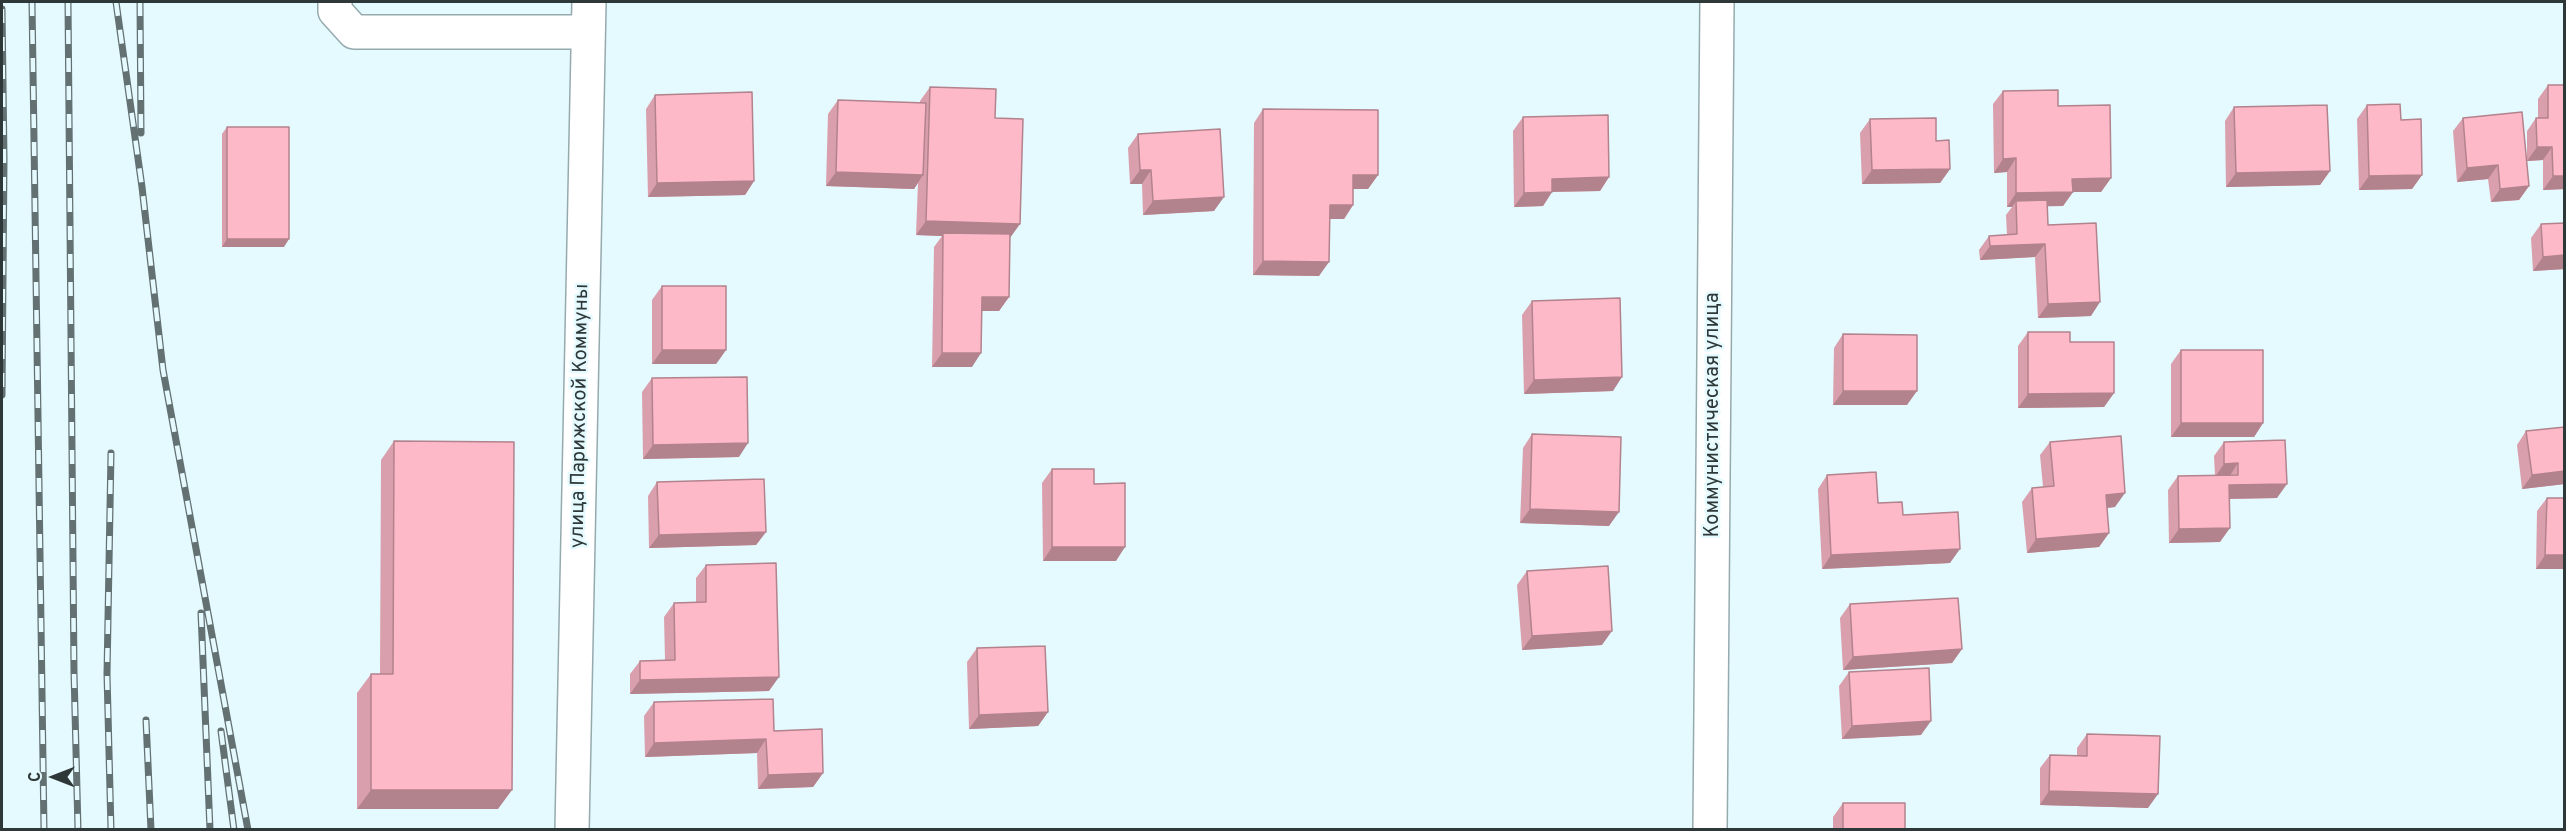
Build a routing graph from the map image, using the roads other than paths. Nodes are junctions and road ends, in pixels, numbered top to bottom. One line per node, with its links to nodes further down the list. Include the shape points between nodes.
1 (335, 2): 3 (street, via 335,11 354,32)
2 (1717, 2): 5 (street, Коммунистическая улица)
3 (589, 17): 4 (street, улица Парижской Коммуны)
4 (572, 830)
5 (1710, 830)

